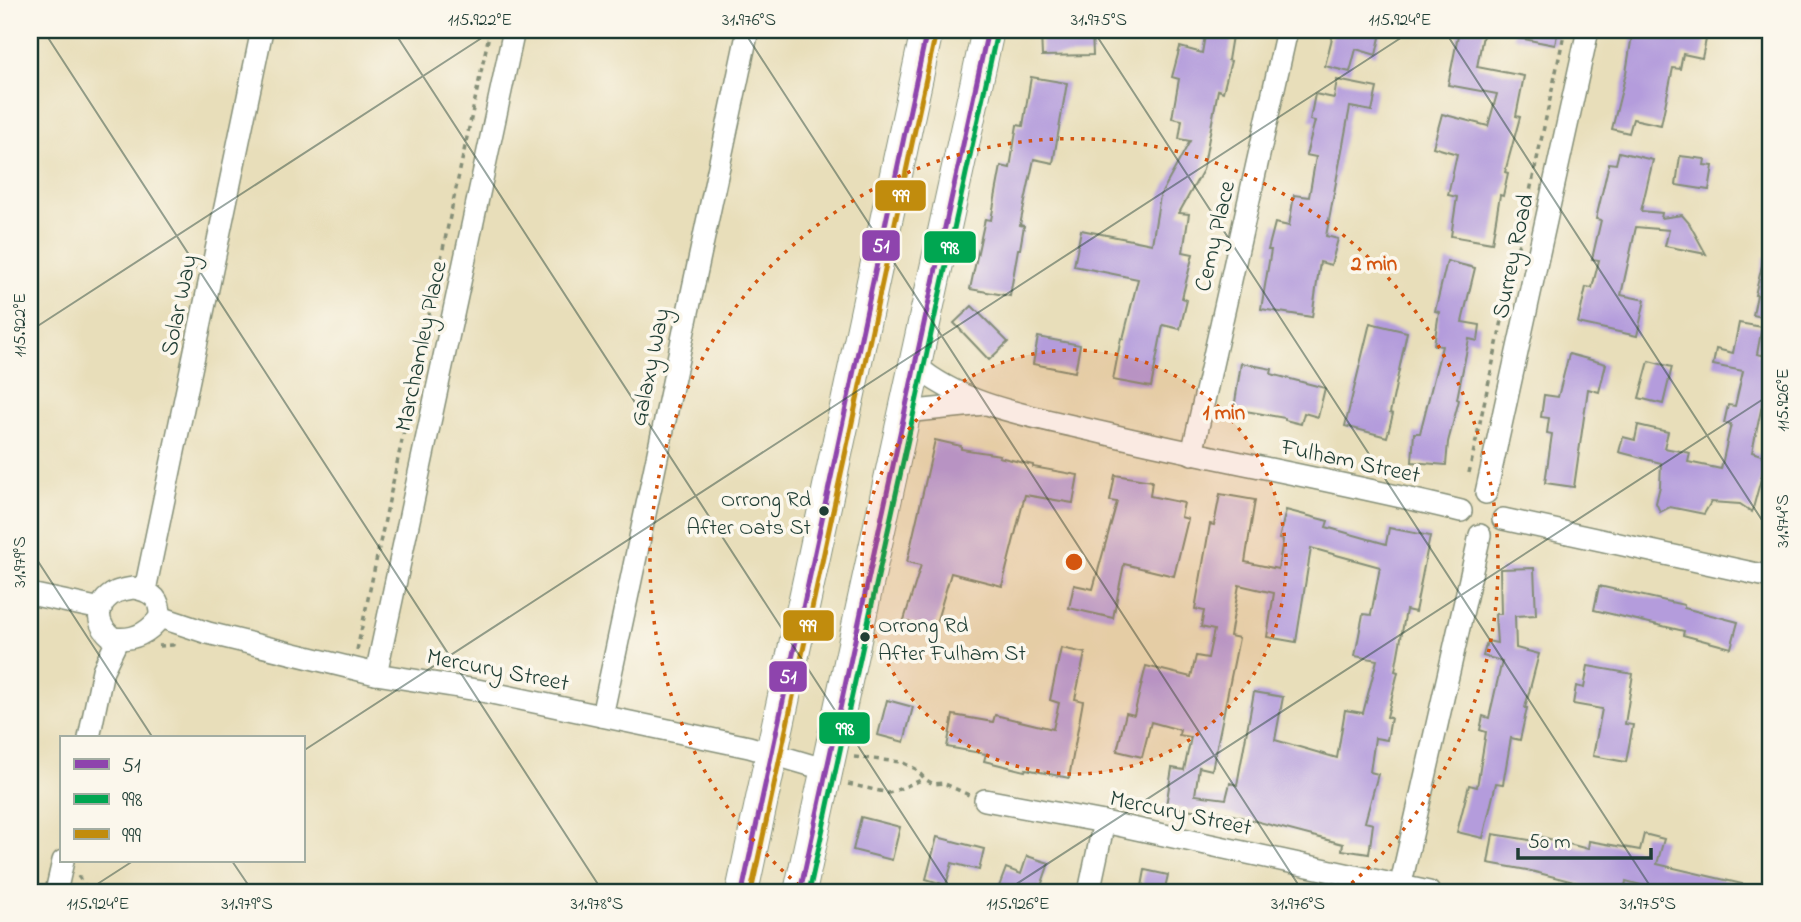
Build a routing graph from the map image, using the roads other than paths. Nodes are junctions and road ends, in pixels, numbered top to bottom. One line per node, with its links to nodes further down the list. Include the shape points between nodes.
1 (262, 30): 17 (street, Solar Way)
2 (514, 30): 22 (street, Marchamley Place)
3 (748, 30): 23 (street, Galaxy Way)
4 (927, 30): 25 (highway)
5 (988, 30): 8 (highway)
6 (1287, 30): 11 (street, Cemy Place)
7 (1588, 30): 12 (street, Surrey Road)
8 (915, 365): 9 (street, Fulham Street, via 933,380); 10 (highway)
9 (984, 404): 10 (street, Fulham Street); 11 (street, Fulham Street)
10 (905, 412): 26 (highway)
11 (1192, 454): 13 (street, Fulham Street)
12 (1486, 494): 13 (street, via 1467,499); 14 (street, via 1500,503)
13 (1461, 511): 15 (street, via 1464,524)
14 (1503, 519): 15 (street, via 1495,532); 16 (street)
15 (1480, 536): 30 (street)
16 (1770, 573)
17 (145, 590): 19 (street, via 117,592); 20 (street, via 155,596)
18 (30, 594): 19 (street)
19 (101, 609): 21 (street, via 101,627)
20 (169, 620): 21 (street, via 134,638); 22 (street, Mercury Street)
21 (118, 639): 24 (street, via 103,670)
22 (376, 674): 23 (street, Mercury Street)
23 (602, 716): 25 (street, Mercury Street)
24 (89, 736)
25 (771, 752): 26 (street, Mercury Street); 32 (highway)
26 (839, 770): 33 (highway)
27 (985, 800): 28 (street, Mercury Street)
28 (1104, 822): 30 (street, Mercury Street); 34 (street)
29 (70, 865): 31 (street)
30 (1400, 889): 35 (street, Mercury Street)
31 (57, 892)
32 (742, 892)
33 (800, 892)
34 (1089, 892)
35 (1429, 892)

